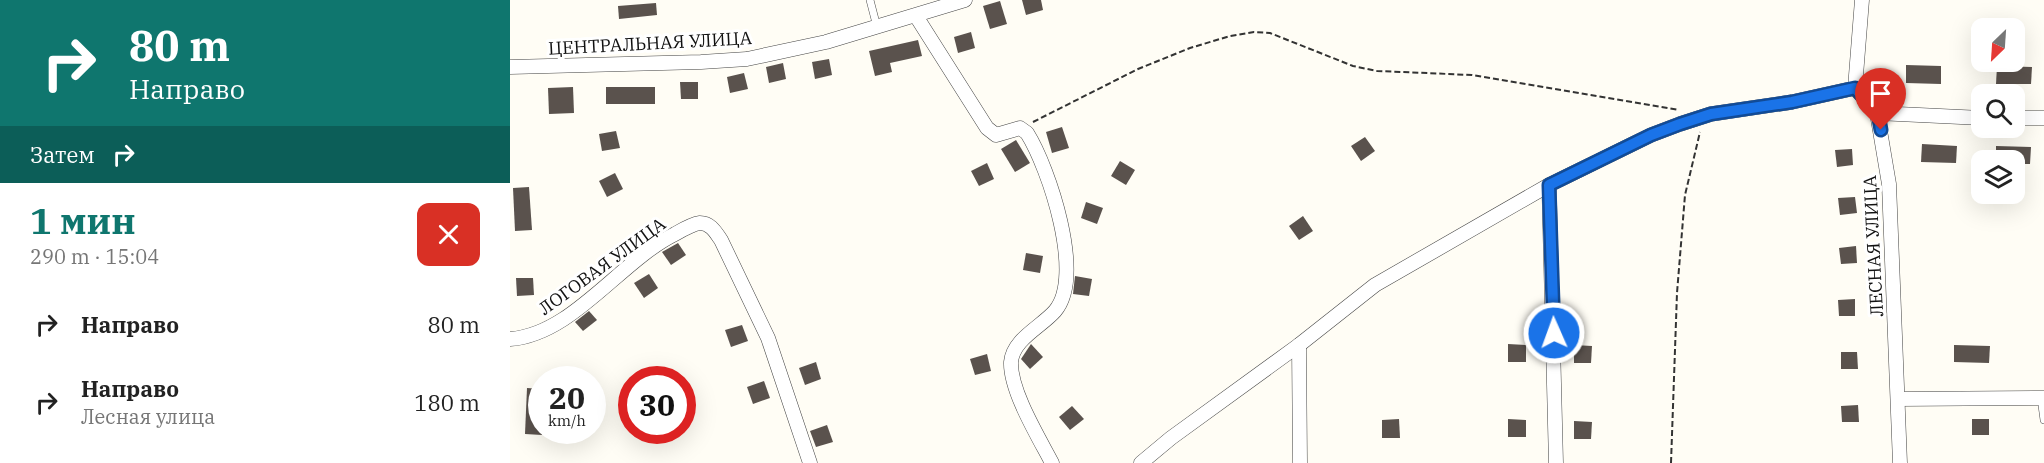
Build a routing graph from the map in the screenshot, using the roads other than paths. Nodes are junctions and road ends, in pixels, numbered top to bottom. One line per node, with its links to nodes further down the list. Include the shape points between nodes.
1 (870, 0): 5 (lane)
2 (965, 0): 4 (street, ЦЕНТРАЛЬНАЯ УЛИЦА)
3 (1862, 0): 7 (street)
4 (916, 16): 5 (street, ЦЕНТРАЛЬНАЯ УЛИЦА); 19 (street, via 987,128 1002,135 1023,129 1057,202 1065,269 1058,306 1016,348 1012,369)
5 (877, 27): 6 (street, ЦЕНТРАЛЬНАЯ УЛИЦА, via 747,59)
6 (510, 67)
7 (1855, 88): 8 (street); 12 (street, via 1704,117 1651,135)
8 (1878, 113): 9 (street); 16 (street, ЛЕСНАЯ УЛИЦА, via 1893,236)
9 (1971, 117)
10 (2025, 118): 11 (street)
11 (2044, 118)
12 (1549, 185): 14 (street, via 1375,285); 22 (street)
13 (510, 339): 18 (street, ЛОГОВАЯ УЛИЦА, via 530,338 561,320 664,239 700,224 711,226 768,338)
14 (1299, 345): 20 (street); 21 (street)
15 (2042, 398): 16 (street); 17 (lane)
16 (1898, 399): 23 (street, ЛЕСНАЯ УЛИЦА)
17 (2044, 420)
18 (810, 463)
19 (1052, 463)
20 (1141, 463)
21 (1300, 463)
22 (1556, 463)
23 (1900, 463)

